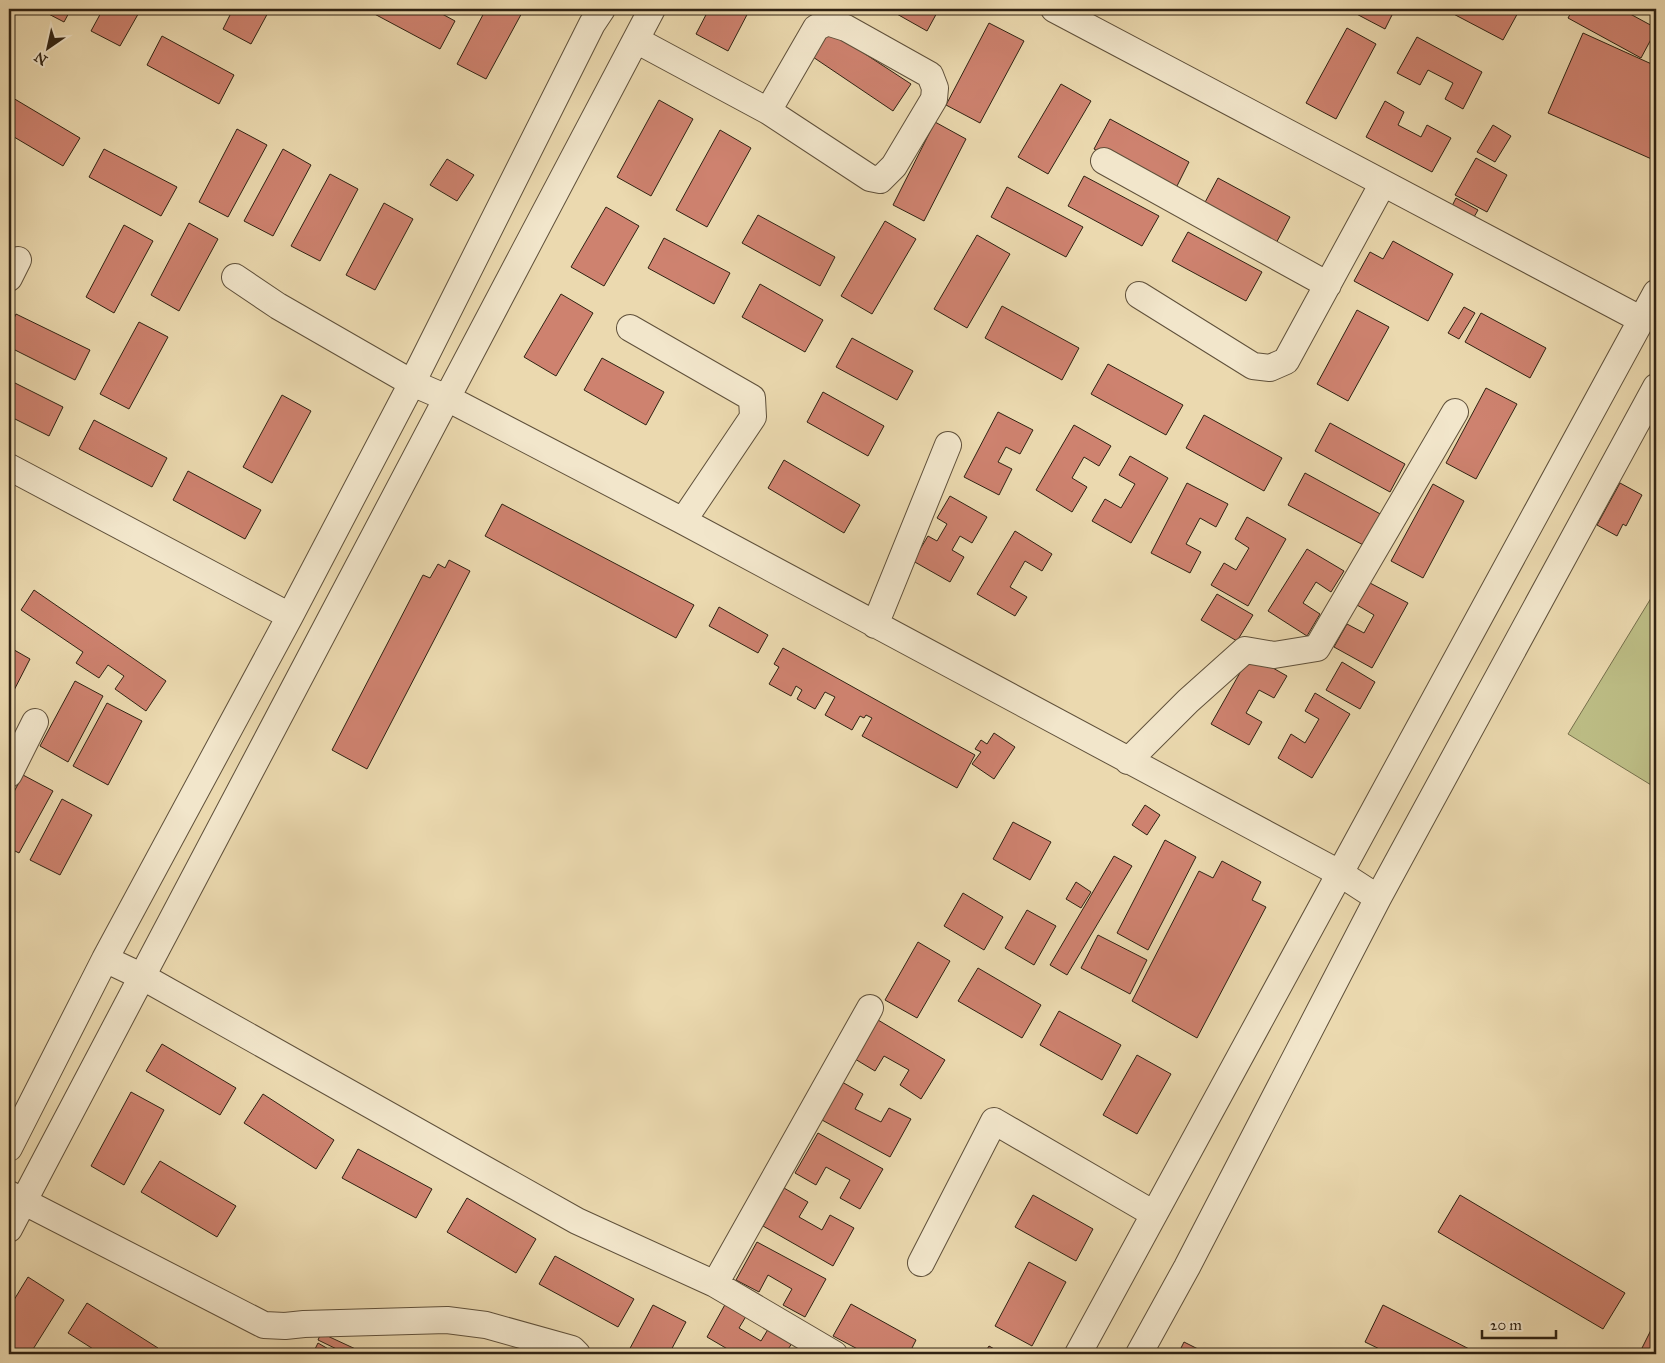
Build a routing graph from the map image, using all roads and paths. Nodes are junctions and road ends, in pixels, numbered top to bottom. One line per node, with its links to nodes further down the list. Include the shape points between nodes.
1 (602, 9): 14 (street)
2 (652, 9): 4 (street)
3 (1054, 9): 7 (street)
4 (636, 40): 5 (street); 16 (street)
5 (768, 111): 5 (street, via 870,178 880,180 894,166 934,100 936,88 930,75 846,28 827,22 816,28)
6 (1104, 160): 9 (street)
7 (1383, 184): 9 (street); 12 (street)
8 (235, 277): 14 (street, via 278,306)
9 (1328, 285): 11 (street, via 1286,361 1270,368 1252,366)
10 (1656, 294): 12 (street)
11 (1139, 295)
12 (1642, 320): 26 (street)
13 (630, 328): 20 (street, via 752,398 753,417)
14 (412, 383): 16 (street); 21 (street)
15 (1656, 387): 27 (street)
16 (447, 398): 20 (street); 29 (street)
17 (1455, 412): 24 (street, via 1318,648 1274,655 1245,650 1188,700)
18 (948, 445): 22 (street)
19 (9, 467): 21 (street)
20 (683, 521): 22 (street)
21 (290, 616): 28 (street)
22 (874, 625): 24 (street)
23 (36, 722): 25 (street)
24 (1128, 761): 26 (street)
25 (9, 774)
26 (1341, 874): 27 (street); 33 (street)
27 (1378, 898): 40 (street)
28 (105, 959): 29 (street); 31 (street)
29 (143, 977): 32 (street); 36 (street, via 576,1221)
30 (870, 1008): 36 (street)
31 (9, 1148)
32 (16, 1197): 34 (street); 37 (street, via 264,1326 447,1320 486,1325 572,1349)
33 (1154, 1214): 35 (street, via 994,1121); 39 (street)
34 (9, 1229)
35 (921, 1263)
36 (715, 1284): 38 (street)
37 (577, 1354)
38 (834, 1354)
39 (1078, 1354)
40 (1139, 1354)

